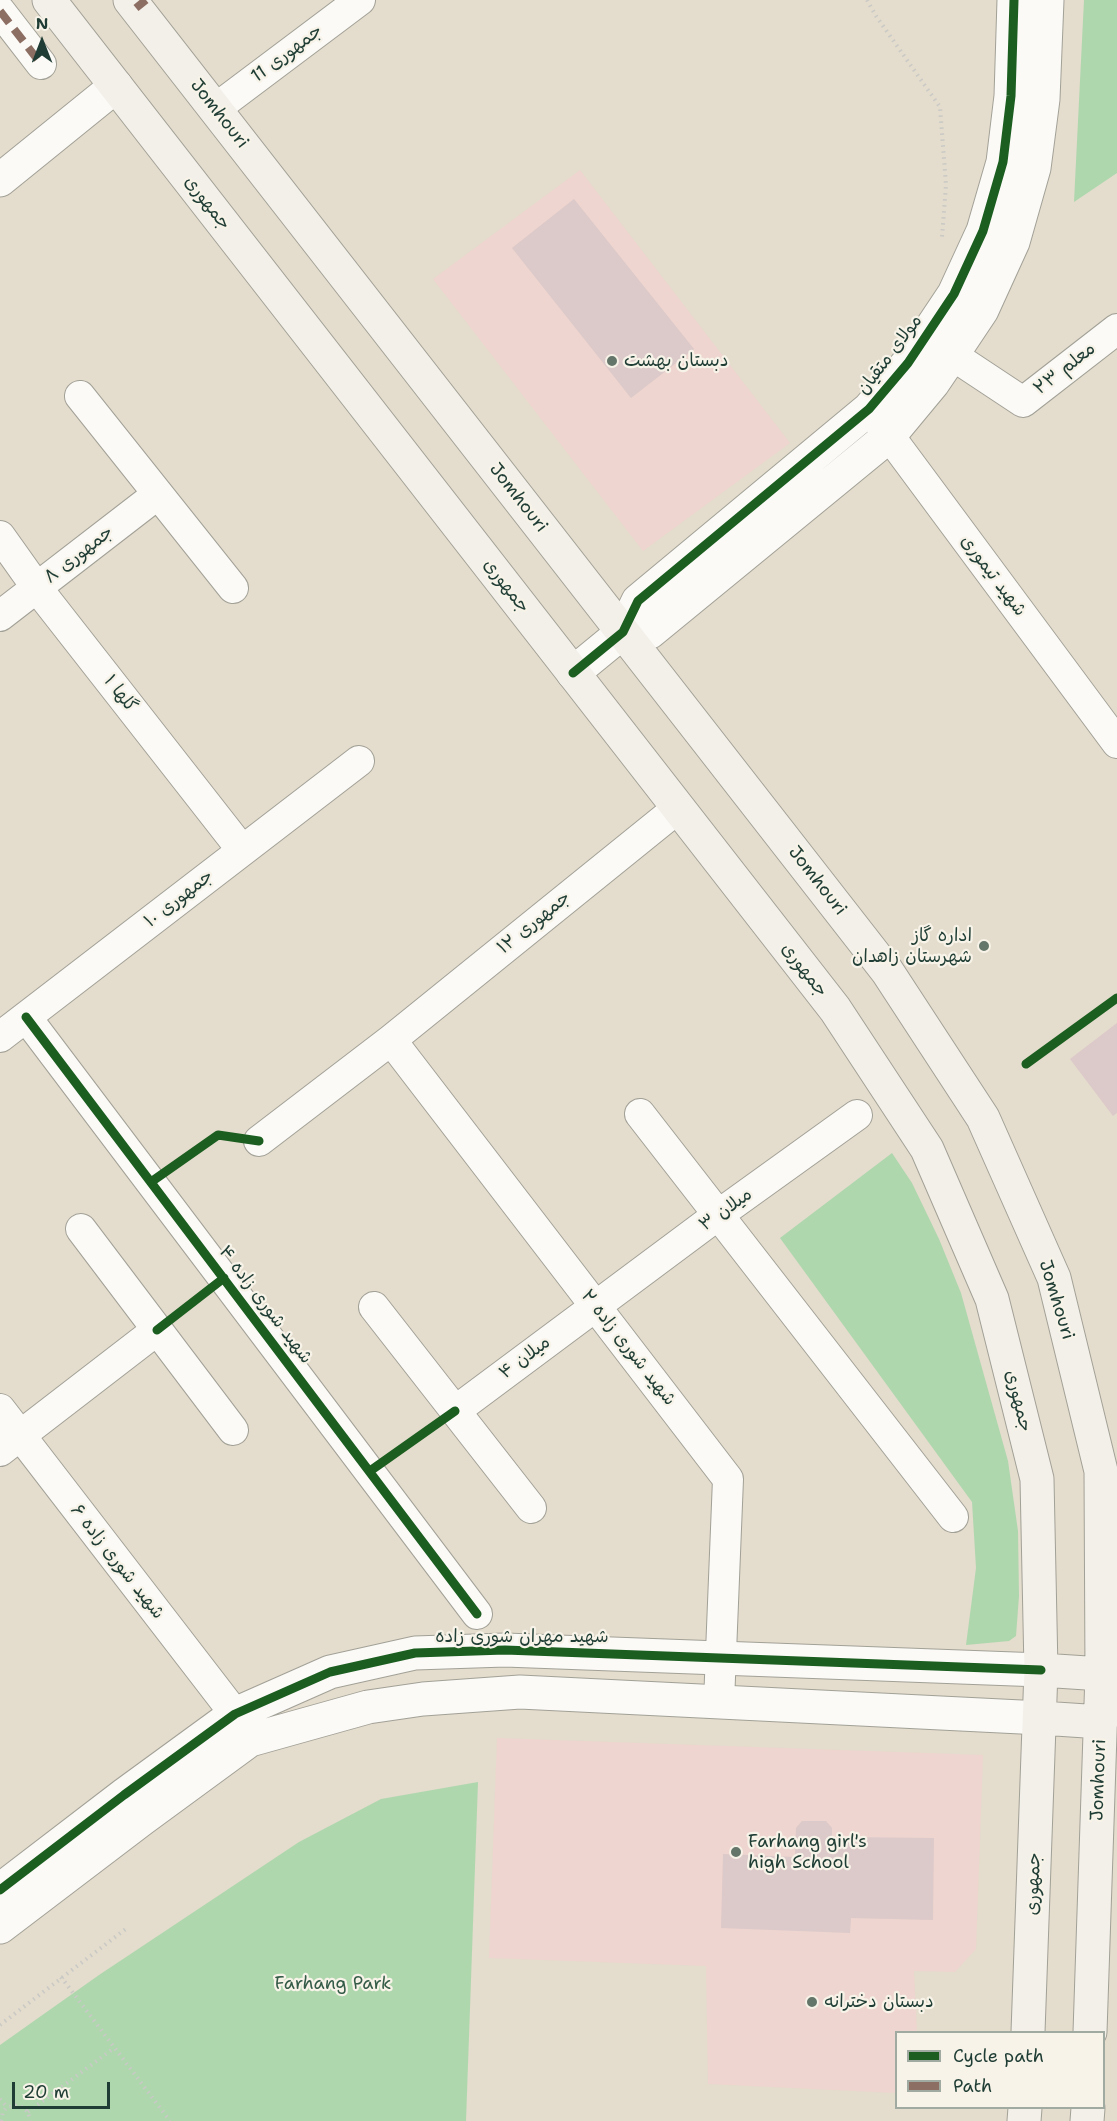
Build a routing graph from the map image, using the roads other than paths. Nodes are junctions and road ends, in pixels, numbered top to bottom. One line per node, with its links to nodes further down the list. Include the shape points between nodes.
1 (49, 0): 8 (main road)
2 (130, 0): 9 (main road, Jomhouri)
3 (360, 0): 9 (street, جمهوری 11)
4 (1014, 0): 14 (street, مولای متقیان, via 1011,96 1003,162 983,231 954,294 908,363)
5 (1047, 0): 12 (street, via 1043,99 1034,168 1013,242 982,310)
6 (0, 11): 7 (street)
7 (41, 64)
8 (116, 86): 10 (street); 22 (main road, جمهوری)
9 (215, 109): 21 (main road, Jomhouri)
10 (0, 180)
11 (1117, 329): 12 (street, معلم ۲۳, via 1023,402)
12 (952, 355): 15 (street)
13 (80, 396): 16 (street)
14 (869, 409): 15 (street, شهید تیموری); 21 (street, مولای متقیان, via 638,601)
15 (889, 436): 21 (street, via 651,632); 23 (street, شهید تیموری)
16 (158, 494): 18 (street, جمهوری ۸); 19 (street)
17 (0, 536): 18 (street, گلها ۱)
18 (37, 588): 20 (street, جمهوری ۸); 26 (street, گلها ۱)
19 (233, 588)
20 (0, 616)
21 (623, 632): 22 (street); 47 (main road, Jomhouri, via 887,971 983,1118 1054,1278 1101,1470)
22 (573, 673): 25 (main road, جمهوری)
23 (1117, 743)
24 (358, 761): 26 (street, جمهوری ۱۰)
25 (678, 808): 29 (street, جمهوری ۱۲); 46 (main road, جمهوری, via 835,1009 927,1149 992,1299 1037,1479)
26 (242, 850): 27 (street, جمهوری ۱۰)
27 (26, 1017): 28 (street, جمهوری ۱۰); 44 (street, شهید شوری زاده ۴)
28 (0, 1037)
29 (391, 1040): 32 (street, جمهوری ۱۲); 35 (street, شهید شوری زاده ۲)
30 (640, 1114): 33 (street)
31 (857, 1115): 33 (street, میلان ۳)
32 (259, 1141)
33 (718, 1215): 35 (street, میلان ۳); 43 (street)
34 (81, 1229): 37 (street)
35 (596, 1306): 39 (street, میلان ۴); 45 (street, شهید شوری زاده ۲, via 728,1479)
36 (374, 1307): 39 (street)
37 (157, 1330): 40 (street); 41 (street)
38 (0, 1409): 41 (street, شهید شوری زاده ۶)
39 (455, 1411): 42 (street)
40 (233, 1430)
41 (10, 1443): 51 (street, شهید شوری زاده ۶)
42 (531, 1508)
43 (953, 1517)
44 (477, 1614)
45 (720, 1657): 46 (street, شهید مهران شوری زاده); 48 (street, شهید شوری زاده ۲); 51 (street, شهید مهران شوری زاده, via 505,1650 415,1653 330,1672)
46 (1041, 1670): 47 (main road); 49 (main road, جمهوری)
47 (1102, 1674): 50 (main road, Jomhouri)
48 (719, 1702): 49 (street, شهید مهران شوری زاده); 51 (street, شهید مهران شوری زاده, via 520,1692 423,1699)
49 (1041, 1718): 50 (main road); 54 (main road, جمهوری)
50 (1101, 1722): 55 (main road, Jomhouri)
51 (242, 1727): 52 (street, شهید مهران شوری زاده, via 124,1795); 53 (street, شهید مهران شوری زاده, via 142,1819)
52 (0, 1890)
53 (0, 1928)
54 (1028, 2031)
55 (1090, 2031)

